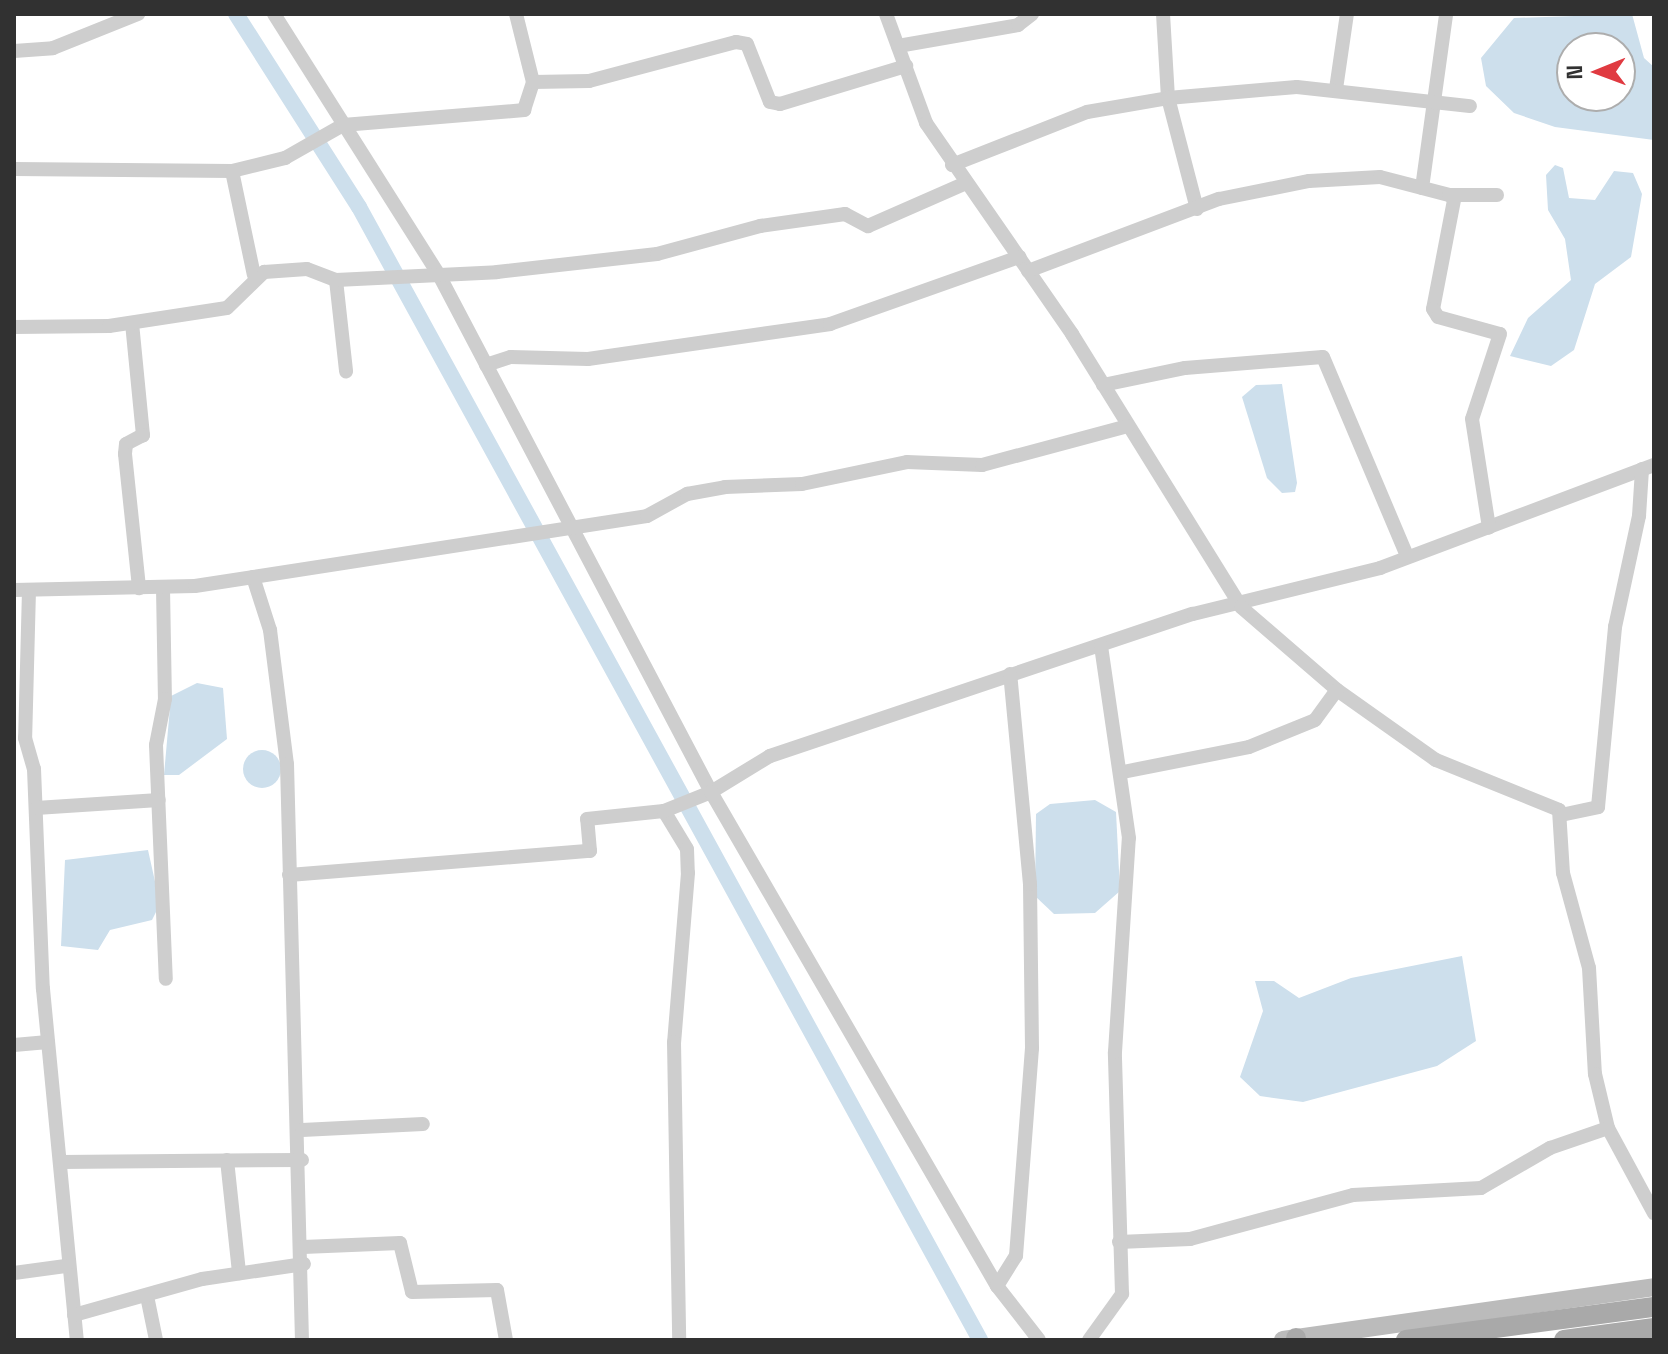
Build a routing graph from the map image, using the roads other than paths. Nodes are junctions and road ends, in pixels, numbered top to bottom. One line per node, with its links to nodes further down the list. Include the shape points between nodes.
1 (138, 14): 10 (street, via 53,48)
2 (274, 14): 17 (street)
3 (516, 14): 12 (street)
4 (886, 14): 9 (street)
5 (1032, 14): 9 (street, via 1018,25)
6 (1163, 14): 14 (street)
7 (1347, 14): 13 (street)
8 (1446, 14): 15 (street)
9 (898, 46): 11 (street)
10 (14, 51)
11 (906, 66): 12 (street, via 780,104 770,102 747,44 736,42 589,81); 18 (street, via 926,123)
12 (533, 82): 17 (street, via 524,110)
13 (1336, 89): 14 (street); 15 (street)
14 (1168, 98): 18 (street, via 1087,112); 25 (street)
15 (1434, 100): 16 (street); 22 (street)
16 (1470, 106)
17 (337, 130): 20 (street, via 294,153); 29 (street)
18 (952, 165): 21 (street)
19 (14, 169): 20 (street)
20 (232, 171): 28 (street)
21 (966, 183): 26 (street); 29 (street, via 868,226 845,214 644,256)
22 (1422, 188): 23 (street); 25 (street, via 1380,177 1333,178)
23 (1455, 195): 24 (street); 39 (street, via 1433,309 1438,317 1500,334 1472,419)
24 (1497, 195)
25 (1197, 209): 27 (street)
26 (1019, 257): 27 (street); 33 (street, via 830,324 588,359 511,357)
27 (1028, 271): 35 (street)
28 (254, 275): 30 (street, via 307,269); 31 (street, via 227,308)
29 (439, 275): 30 (street); 33 (street)
30 (336, 280): 34 (street)
31 (132, 323): 32 (street); 42 (street, via 143,435 126,444 125,454)
32 (14, 327)
33 (486, 365): 38 (street)
34 (346, 371)
35 (1103, 385): 36 (street); 40 (street, via 1185,368 1323,357)
36 (1128, 426): 38 (street, via 1017,459 959,468 907,462 802,484 725,487 687,494 647,516); 45 (street)
37 (1648, 467): 39 (street); 54 (street, via 1615,627 1598,807)
38 (573, 526): 41 (street); 50 (street)
39 (1489, 528): 40 (street)
40 (1407, 556): 45 (street)
41 (253, 577): 43 (street); 55 (street, via 281,693)
42 (139, 588): 43 (street); 44 (street)
43 (163, 588): 51 (street)
44 (22, 590): 52 (street, via 25,738)
45 (1241, 607): 46 (street, via 1193,614); 48 (street)
46 (1101, 646): 47 (street); 49 (street)
47 (1010, 674): 50 (street, via 770,756); 72 (street, via 1030,884 1032,1048 1016,1256)
48 (1337, 690): 49 (street, via 1315,720 1249,747); 54 (street, via 1466,778 1545,800)
49 (1123, 772): 66 (street, via 1129,862 1115,1052 1122,1108)
50 (706, 794): 53 (street); 72 (street)
51 (159, 800): 52 (street); 56 (street)
52 (36, 808): 57 (street)
53 (665, 811): 55 (street, via 587,819 590,851); 83 (street, via 687,849 688,873 674,1042)
54 (1561, 815): 60 (street, via 1563,873 1589,968 1589,1042)
55 (289, 875): 61 (street)
56 (166, 979)
57 (48, 1042): 58 (street); 64 (street)
58 (14, 1045)
59 (423, 1124): 61 (street)
60 (1608, 1128): 65 (street); 66 (street, via 1550,1148 1481,1188 1353,1195 1190,1239)
61 (302, 1130): 63 (street)
62 (227, 1160): 63 (street); 64 (street); 71 (street)
63 (302, 1160): 67 (street)
64 (61, 1162): 69 (street)
65 (1654, 1213)
66 (1119, 1242): 85 (street, via 1122,1294)
67 (303, 1247): 68 (street); 82 (street, via 400,1243 412,1292 497,1290)
68 (304, 1264): 71 (street); 81 (street)
69 (66, 1266): 70 (street); 76 (street)
70 (14, 1273)
71 (239, 1273): 74 (street)
72 (997, 1286): 84 (street)
73 (1654, 1287): 78 (street)
74 (147, 1296): 76 (street); 80 (street)
75 (1654, 1307): 86 (main road)
76 (74, 1315): 79 (street)
77 (1654, 1328): 87 (main road)
78 (1292, 1339)
79 (77, 1340)
80 (156, 1340)
81 (302, 1340)
82 (506, 1340)
83 (679, 1340)
84 (1039, 1340)
85 (1089, 1340)
86 (1406, 1340)
87 (1564, 1340)

